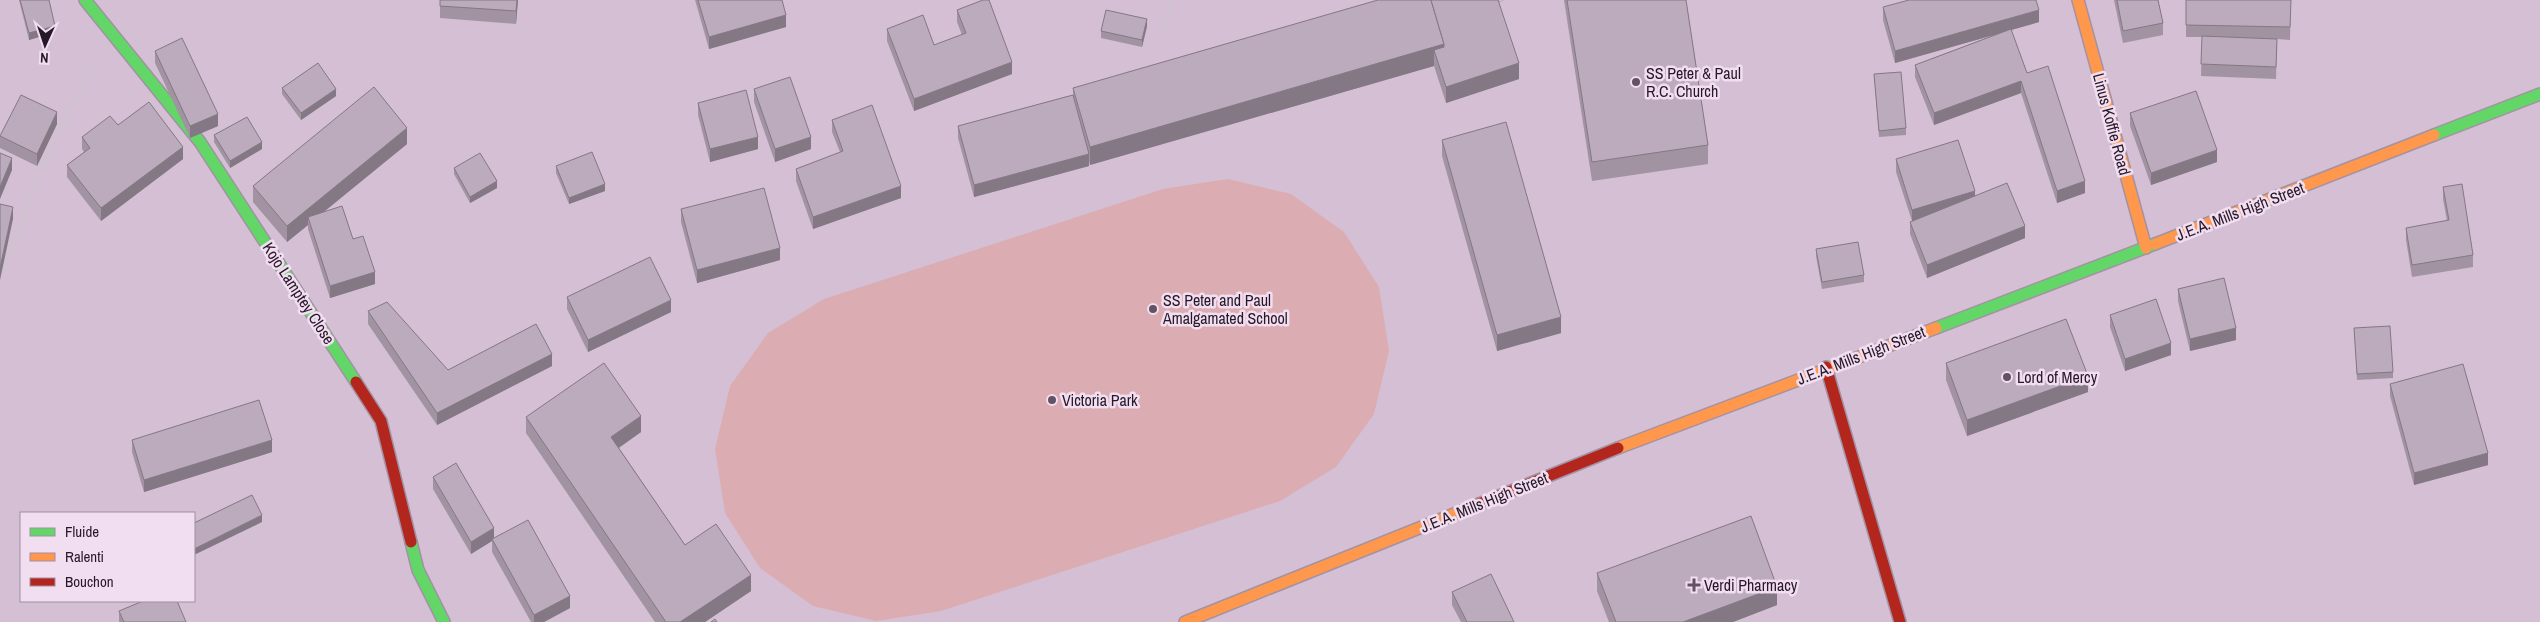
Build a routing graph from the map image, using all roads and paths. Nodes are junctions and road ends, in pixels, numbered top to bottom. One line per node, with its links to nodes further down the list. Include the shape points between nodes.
1 (85, 0): 4 (main road, Kojo Lamptey Close)
2 (1171, 0): 5 (path)
3 (2078, 0): 7 (main road, Linus Koffie Road)
4 (110, 31): 8 (path, via 39,173); 10 (main road, Kojo Lamptey Close, via 200,142 381,421 418,570)
5 (1163, 38)
6 (2540, 94): 7 (main road, J.E.A. Mills High Street)
7 (2146, 248): 9 (main road, J.E.A. Mills High Street)
8 (0, 279)
9 (1826, 367): 11 (main road, J.E.A. Mills High Street); 12 (main road)
10 (444, 622)
11 (1185, 622)
12 (1900, 622)

